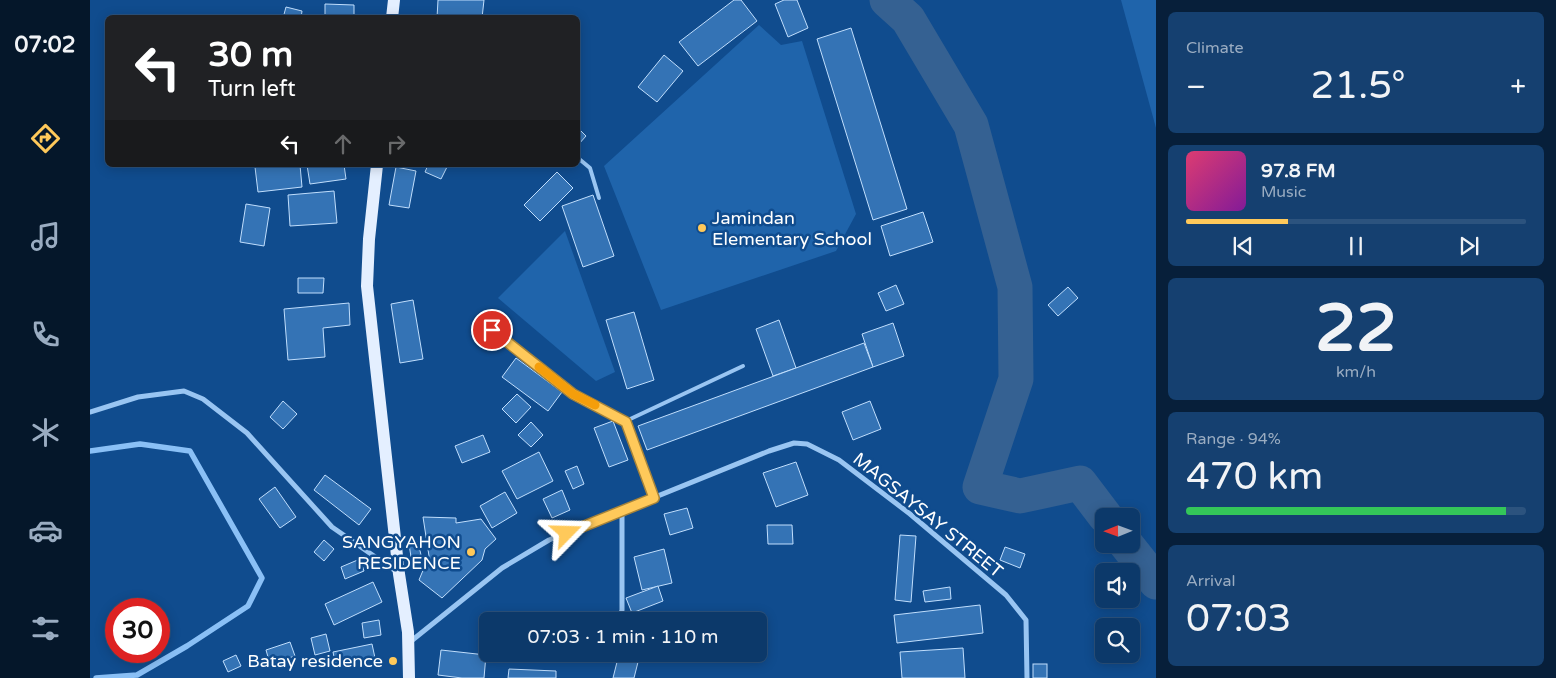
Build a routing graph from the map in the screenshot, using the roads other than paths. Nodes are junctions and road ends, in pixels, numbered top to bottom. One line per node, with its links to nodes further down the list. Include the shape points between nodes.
1 (394, 0): 2 (main road)
2 (392, 15)
3 (580, 160): 5 (lane, via 590,168)
4 (377, 167): 12 (main road, via 367,286)
5 (599, 198)
6 (492, 330): 9 (lane, via 573,394)
7 (743, 366): 9 (lane)
8 (90, 412): 12 (street, via 138,397 184,391 203,399 247,433 332,527)
9 (626, 422): 10 (lane)
10 (654, 498): 11 (street, MAGSAYSAY STREET); 16 (street, MAGSAYSAY STREET, via 769,451 794,443 808,444 839,460 910,514 1006,595 1026,620)
11 (622, 510): 13 (street); 14 (street, MAGSAYSAY STREET, via 549,540 502,568)
12 (400, 574): 14 (main road)
13 (621, 612)
14 (409, 643): 15 (main road)
15 (409, 678)
16 (1027, 678)

